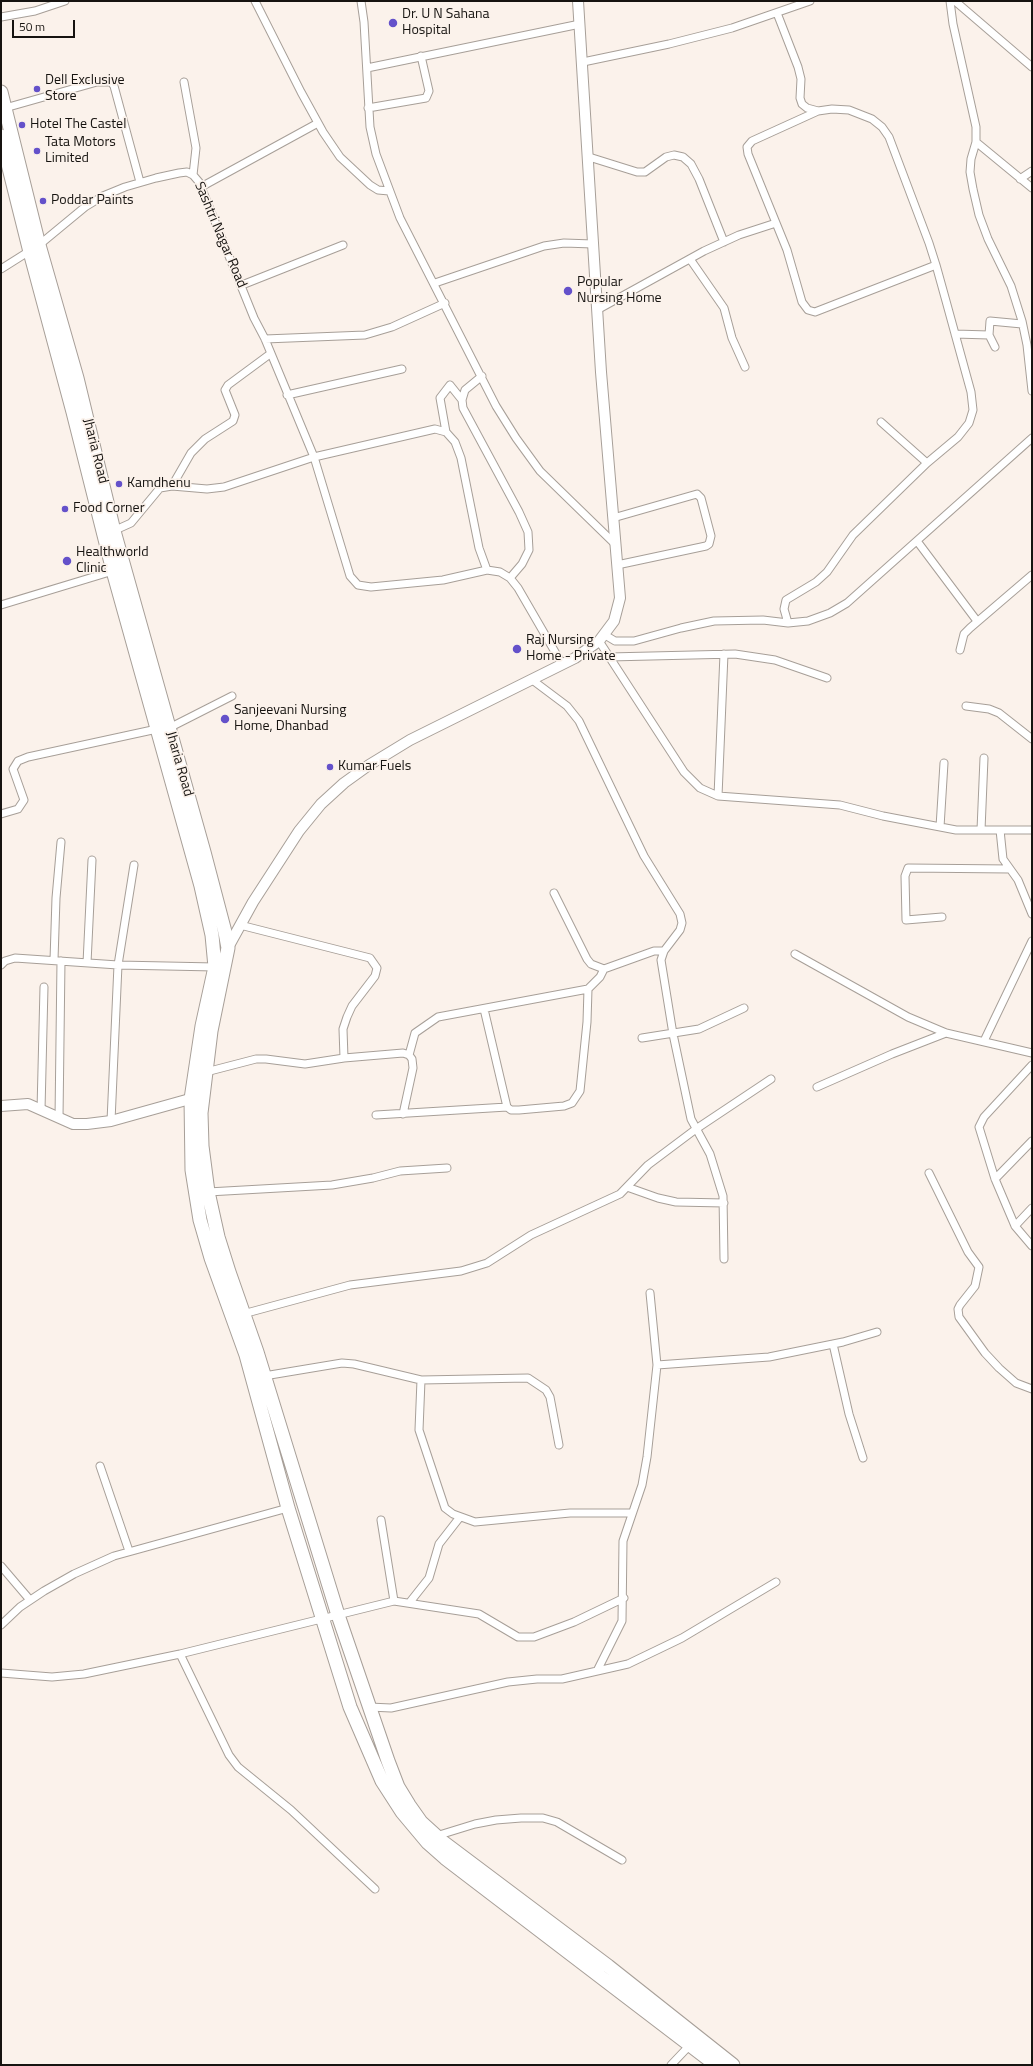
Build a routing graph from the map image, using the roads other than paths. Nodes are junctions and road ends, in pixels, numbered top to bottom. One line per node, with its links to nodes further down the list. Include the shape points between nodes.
1 (65, 1): 9 (street, via 35,11)
2 (255, 1): 20 (street)
3 (361, 1): 14 (street)
4 (578, 1): 10 (main road)
5 (810, 1): 8 (street)
6 (950, 1): 22 (street, via 976,127)
7 (955, 1): 13 (street)
8 (778, 13): 12 (street, via 732,28); 19 (street, via 798,67 802,104)
9 (1, 17)
10 (580, 24): 11 (street); 12 (main road)
11 (421, 56): 14 (street); 18 (street, via 429,91 426,98)
12 (583, 62): 24 (main road)
13 (1032, 67)
14 (367, 68): 18 (street)
15 (184, 82): 26 (street, via 196,148)
16 (1, 92): 17 (highway, Jharia Road)
17 (5, 108): 28 (street, via 101,82 110,82 114,86); 36 (highway, Jharia Road)
18 (368, 108): 31 (street, via 376,154)
19 (818, 111): 32 (street, via 752,141 747,147); 38 (street, via 849,110 872,119 882,127 889,137)
20 (318, 123): 29 (street); 31 (street, via 340,157 360,177 378,190)
21 (1, 136): 23 (highway, Jharia Road)
22 (976, 142): 27 (street); 44 (street, via 970,172 980,215 988,239 1011,286)
23 (3, 150): 36 (highway, Jharia Road)
24 (589, 157): 33 (street, via 637,172 645,172 666,156 683,157 691,164); 34 (main road)
25 (1032, 171): 27 (street)
26 (193, 175): 28 (street, Sashtri Nagar Road, via 187,172 179,173); 29 (street, Sashtri Nagar Road)
27 (1020, 179): 30 (street)
28 (140, 182): 36 (street, Sashtri Nagar Road, via 104,196 86,207)
29 (200, 187): 41 (street, Sashtri Nagar Road)
30 (1032, 188)
31 (389, 191): 40 (street, via 400,218)
32 (776, 223): 33 (street); 38 (street, via 802,302 808,310 816,312)
33 (724, 242): 37 (street)
34 (594, 244): 40 (street, via 564,243 544,246); 43 (main road)
35 (343, 245): 41 (street)
36 (34, 249): 39 (street, Sashtri Nagar Road); 64 (highway, Jharia Road, via 73,412)
37 (690, 259): 43 (street); 50 (street, via 724,308 732,338)
38 (936, 265): 45 (street)
39 (1, 269)
40 (435, 283): 42 (street)
41 (242, 285): 47 (street, Sashtri Nagar Road)
42 (445, 303): 47 (street, via 392,327 365,335); 53 (street)
43 (597, 310): 63 (main road)
44 (1022, 324): 46 (street, via 990,320); 52 (street)
45 (955, 334): 46 (street); 61 (street, via 971,392 973,410 969,423 958,437)
46 (989, 335): 48 (street)
47 (265, 339): 49 (street, Sashtri Nagar Road)
48 (995, 346)
49 (270, 354): 55 (street, Sashtri Nagar Road); 62 (street, via 228,385 225,390 235,416 233,421 205,439 195,449)
50 (745, 367)
51 (402, 369): 55 (street)
52 (1031, 374): 54 (street)
53 (482, 376): 56 (street, via 465,390); 66 (street, via 496,406 540,471)
54 (1032, 390)
55 (288, 395): 60 (street, Sashtri Nagar Road)
56 (462, 400): 58 (street, via 450,386 440,398); 71 (street, via 463,408 528,532 529,550 522,564)
57 (881, 422): 61 (street)
58 (446, 432): 60 (street, via 435,429); 68 (street, via 455,442 461,458 473,525)
59 (1032, 438): 65 (street)
60 (314, 457): 62 (street, via 224,487 207,489); 68 (street, Sashtri Nagar Road, via 350,576 358,585 371,587 443,580)
61 (927, 463): 74 (street, via 853,535 827,572 816,582 786,600 784,609)
62 (172, 486): 64 (street, via 160,488 131,523)
63 (613, 518): 66 (main road); 67 (street, via 697,494 701,498 711,536 706,546)
64 (109, 532): 69 (highway, Jharia Road); 84 (highway, Jharia Road)
65 (917, 541): 73 (street); 74 (street, via 847,603 813,619)
66 (615, 544): 67 (main road)
67 (617, 565): 75 (main road, via 620,598 618,611)
68 (487, 570): 71 (street, via 500,572)
69 (113, 571): 72 (street); 84 (highway, Jharia Road)
70 (1032, 575): 73 (street)
71 (510, 578): 79 (street)
72 (1, 605)
73 (977, 621): 76 (street, via 964,634)
74 (788, 623): 75 (street, via 763,620 714,621 629,642)
75 (602, 638): 78 (street); 79 (main road)
76 (960, 650)
77 (724, 654): 78 (street); 80 (street, via 757,656); 88 (street)
78 (609, 658): 88 (street, via 684,772 700,788)
79 (562, 664): 81 (main road)
80 (827, 678)
81 (531, 679): 101 (main road, via 410,740 344,783 321,804 299,831); 104 (street, via 567,706 579,721 644,856 680,914 680,930)
82 (232, 696): 84 (street)
83 (966, 706): 85 (street, via 999,713)
84 (163, 728): 89 (street, via 18,761 13,769 24,800 18,809); 103 (highway, Jharia Road, via 204,852); 110 (highway, Jharia Road, via 212,935)
85 (1032, 739)
86 (984, 758): 91 (street)
87 (944, 763): 90 (street)
88 (718, 796): 90 (street, via 840,804 883,816)
89 (1, 814)
90 (940, 827): 91 (street)
91 (981, 830): 92 (street)
92 (1000, 830): 93 (street); 97 (street, via 1003,859)
93 (1032, 830)
94 (61, 842): 106 (street, via 56,898)
95 (92, 860): 107 (street)
96 (134, 865): 109 (street)
97 (1010, 869): 99 (street, via 1020,884); 100 (street, via 908,868 904,876 906,920)
98 (554, 893): 111 (street, via 587,959 591,964)
99 (1032, 914)
100 (942, 917)
101 (240, 925): 103 (main road); 122 (street, via 370,958 377,968 375,976 352,1006 347,1017 343,1029)
102 (1032, 941): 119 (street)
103 (228, 948): 110 (main road); 124 (highway, via 211,1031)
104 (664, 952): 111 (street, via 654,950); 117 (street, via 661,960)
105 (795, 954): 116 (street, via 908,1017)
106 (58, 960): 107 (street); 108 (street, via 15,958); 133 (street)
107 (87, 963): 109 (street)
108 (1, 965)
109 (118, 965): 110 (street); 134 (street)
110 (215, 967): 127 (highway, Jharia Road, via 202,1026)
111 (604, 969): 113 (street)
112 (44, 987): 130 (street)
113 (588, 989): 115 (street); 129 (street, via 580,1091 574,1101 564,1106 519,1110)
114 (744, 1008): 117 (street, via 699,1029)
115 (484, 1009): 121 (street, via 438,1017 430,1021 415,1033); 129 (street)
116 (946, 1033): 119 (street); 126 (street)
117 (673, 1034): 118 (street); 135 (street, via 691,1119)
118 (642, 1038)
119 (984, 1041): 120 (street)
120 (1032, 1053)
121 (410, 1055): 122 (street, via 403,1053); 131 (street, via 412,1068)
122 (344, 1058): 124 (street, via 305,1064 256,1059)
123 (1032, 1065): 139 (street, via 980,1123 979,1127)
124 (206, 1072): 127 (highway)
125 (771, 1079): 135 (street)
126 (817, 1088)
127 (197, 1097): 134 (main road); 141 (highway); 149 (highway, via 191,1143 197,1203 210,1258)
128 (1, 1106): 130 (main road, via 28,1104)
129 (507, 1107): 131 (street)
130 (41, 1110): 133 (main road)
131 (403, 1114): 132 (street)
132 (376, 1115)
133 (59, 1118): 134 (main road, via 73,1124)
134 (111, 1121)
135 (696, 1129): 140 (street, via 648,1165); 142 (street, via 710,1154)
136 (1032, 1141): 139 (street)
137 (447, 1168): 141 (street, via 400,1170 332,1186)
138 (929, 1173): 156 (street, via 968,1252 979,1267 975,1286 958,1309 959,1317 998,1368 1016,1383)
139 (995, 1179): 144 (street)
140 (627, 1187): 142 (street, via 676,1202); 148 (street, via 620,1194 531,1235 487,1263 461,1271 350,1285)
141 (208, 1192): 148 (highway, via 226,1265)
142 (724, 1203): 146 (street)
143 (1032, 1208): 144 (street)
144 (1015, 1226): 145 (street)
145 (1032, 1246)
146 (724, 1259)
147 (650, 1293): 153 (street)
148 (243, 1314): 149 (highway)
149 (243, 1329): 152 (highway)
150 (877, 1332): 151 (street)
151 (832, 1344): 153 (street, via 769,1357); 158 (street)
152 (252, 1353): 154 (highway); 160 (highway)
153 (657, 1365): 161 (street, via 646,1464 642,1485)
154 (264, 1376): 155 (street, via 342,1363); 171 (highway)
155 (421, 1380): 157 (street, via 528,1378 546,1390 550,1397); 162 (street, via 419,1423 424,1446 445,1508)
156 (1032, 1390)
157 (559, 1445)
158 (863, 1458)
159 (100, 1466): 164 (street)
160 (288, 1508): 164 (street); 172 (highway)
161 (631, 1513): 162 (street, via 570,1513 475,1522); 167 (street, via 623,1541 621,1564)
162 (460, 1517): 170 (street, via 439,1544 429,1578)
163 (381, 1520): 169 (street)
164 (129, 1551): 168 (street, via 74,1574)
165 (1, 1566): 168 (street)
166 (776, 1582): 175 (street, via 663,1647 628,1664)
167 (624, 1598): 170 (street, via 534,1638 512,1634 479,1614); 175 (street, via 622,1621)
168 (30, 1600): 173 (street)
169 (394, 1601): 170 (street); 171 (street)
170 (410, 1602)
171 (338, 1615): 172 (street); 177 (highway)
172 (323, 1618): 174 (street); 181 (highway, via 350,1707 382,1781 414,1828 445,1858)
173 (1, 1625)
174 (180, 1654): 176 (street, via 84,1674 52,1677); 180 (street, via 229,1755 238,1767 291,1810)
175 (597, 1671): 177 (street, via 562,1679 508,1682 391,1708)
176 (1, 1673)
177 (369, 1708): 178 (highway, via 398,1787 421,1822)
178 (436, 1836): 179 (street, via 496,1820 543,1818 557,1822); 184 (highway, via 608,1966)
179 (622, 1860)
180 (375, 1889)
181 (690, 2045): 182 (street); 183 (highway)
182 (671, 2065)
183 (716, 2065)
184 (733, 2065)

